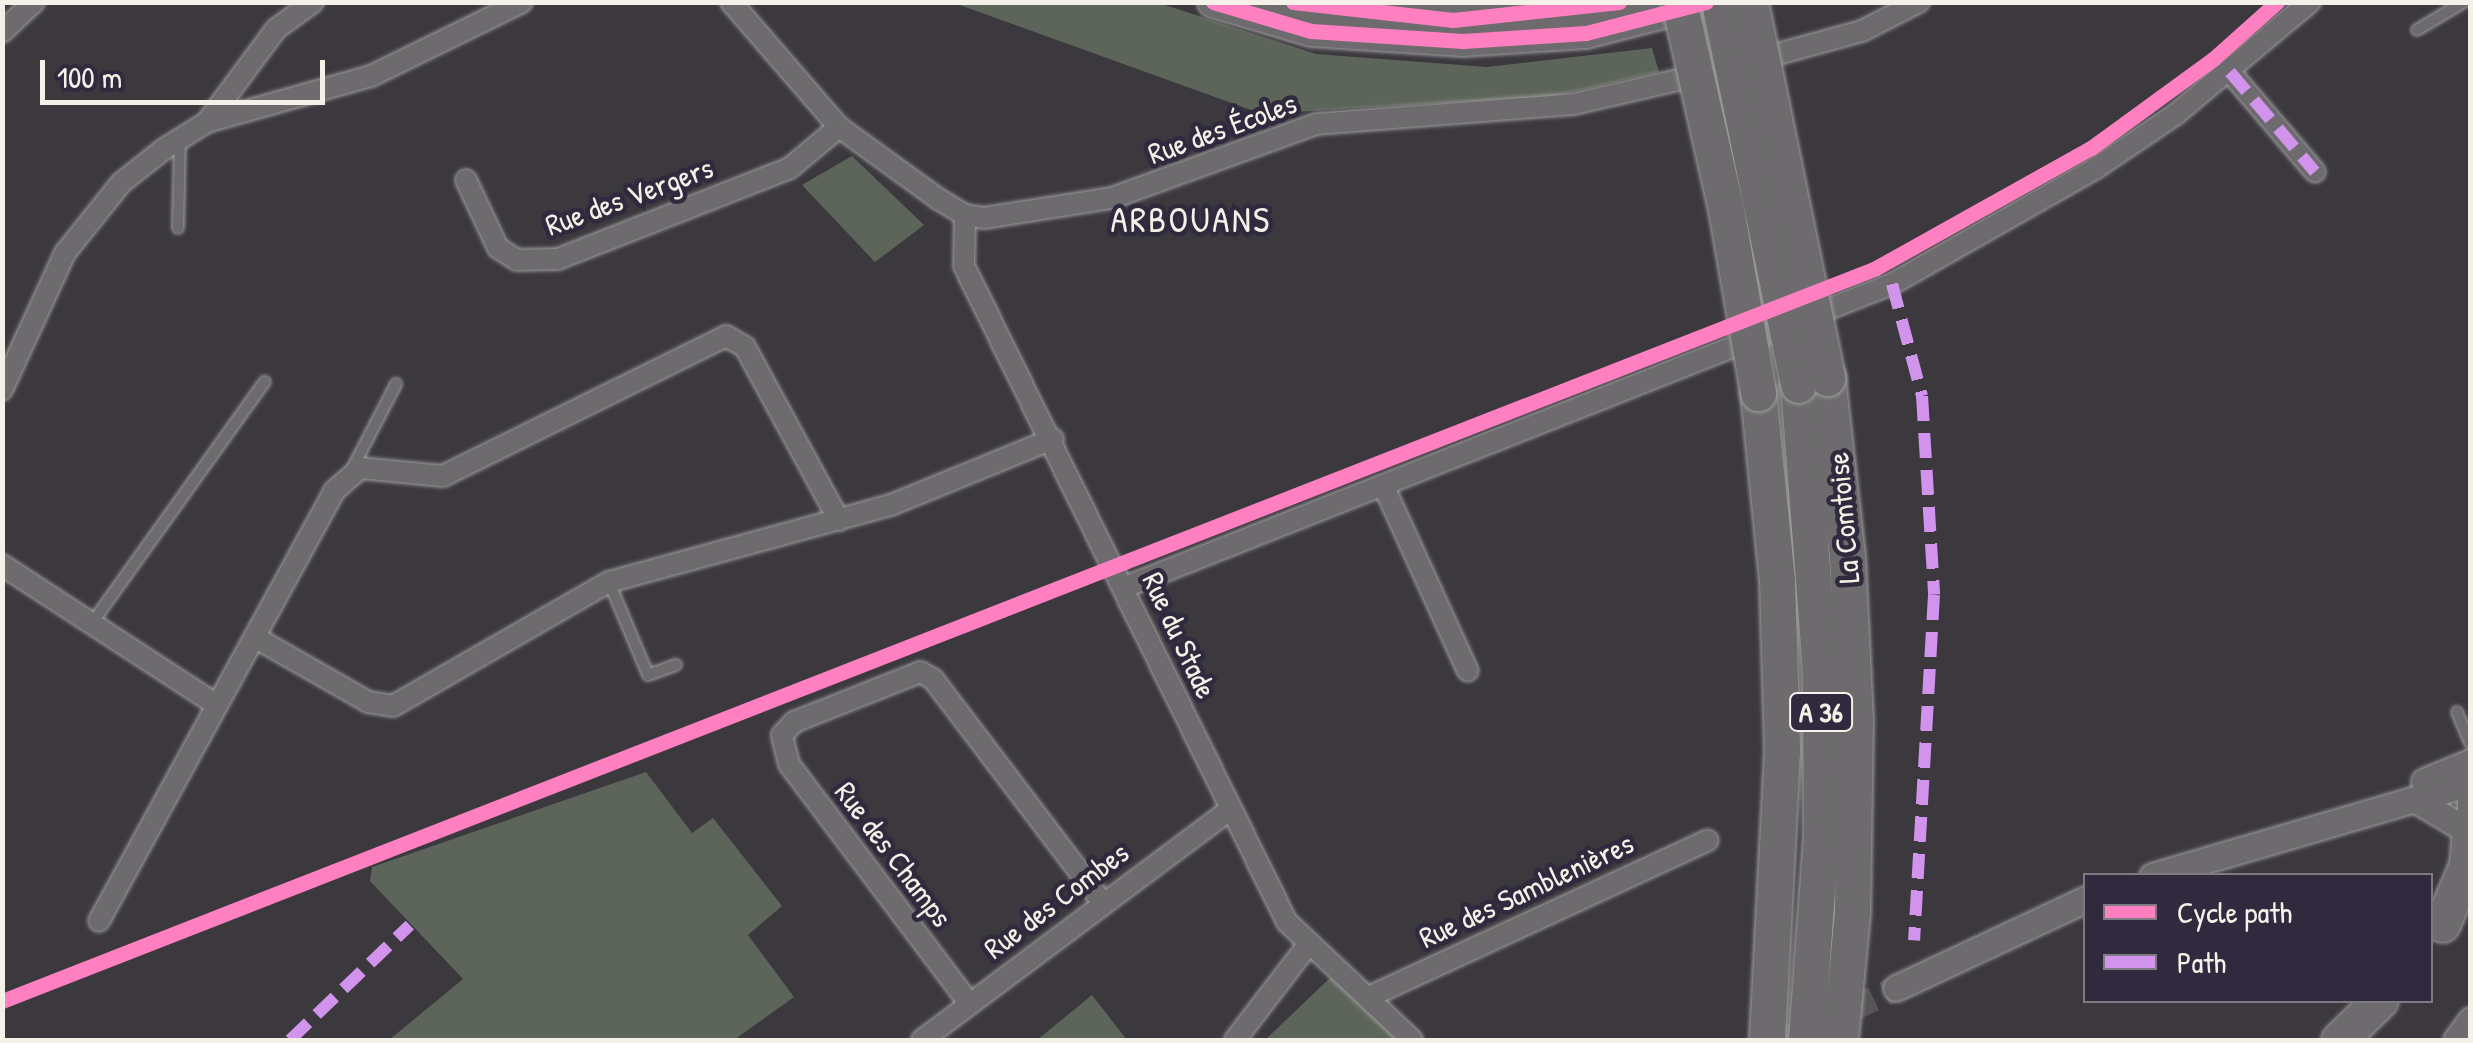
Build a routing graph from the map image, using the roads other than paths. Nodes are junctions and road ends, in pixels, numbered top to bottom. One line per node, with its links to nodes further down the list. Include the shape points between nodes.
1 (34, 2): 16 (street)
2 (313, 2): 18 (street, via 256,52)
3 (522, 2): 18 (street, via 371,76)
4 (1213, 2): 8 (main road, via 1310,31 1462,40 1586,34)
5 (1293, 2): 6 (main road, via 1454,20)
6 (1619, 2)
7 (1679, 2): 65 (highway, A 36, bridge, via 1726,209 1758,393 1782,692 1779,882)
8 (1706, 2)
9 (1719, 2): 26 (highway, La Comtoise / A 36, bridge)
10 (1750, 2): 26 (highway, La Comtoise / A 36, bridge)
11 (1919, 2): 23 (street, Rue des Écoles, via 1862,31 1574,104 1316,124 1112,198)
12 (2310, 2): 17 (street)
13 (2464, 2): 15 (lane)
14 (735, 4): 19 (street)
15 (2416, 30)
16 (2, 32)
17 (2230, 72): 21 (street); 31 (street, via 2096,168 1892,284)
18 (207, 122): 20 (street)
19 (839, 127): 22 (street, Rue des Vergers, via 790,168 558,259 516,260 498,248); 23 (street)
20 (180, 138): 24 (lane); 28 (street, via 120,183 83,227)
21 (2315, 172)
22 (466, 180)
23 (965, 216): 29 (street, Rue du Stade, via 964,266)
24 (178, 228)
25 (265, 381): 36 (lane)
26 (1812, 382): 58 (highway, La Comtoise / A 36, via 1855,690); 66 (highway, La Comtoise / A 36, via 1821,707 1818,896)
27 (396, 384): 30 (lane)
28 (2, 390)
29 (1054, 440): 32 (street); 35 (street, Rue du Stade)
30 (350, 474): 32 (street, via 369,466 443,476 726,336 745,347); 37 (street)
31 (1384, 487): 35 (street); 39 (street)
32 (839, 520): 34 (street)
33 (2, 565): 36 (street)
34 (609, 582): 37 (street, via 393,706 368,702); 38 (lane, via 648,675)
35 (1124, 587): 45 (street, Rue du Stade)
36 (92, 623): 40 (street)
37 (256, 638): 40 (street)
38 (676, 665)
39 (1468, 671)
40 (214, 703): 53 (street)
41 (2457, 712): 42 (lane)
42 (2470, 742)
43 (2470, 773): 44 (street); 46 (street); 47 (street)
44 (2416, 800): 46 (street); 47 (street)
45 (1229, 810): 51 (street, Rue des Combes); 55 (street, Rue du Stade, via 1287,922)
46 (2332, 821): 49 (street)
47 (2471, 830): 54 (highway, via 2468,865)
48 (1708, 840): 57 (street, Rue des Samblenières)
49 (2162, 873)
50 (2470, 892): 54 (highway)
51 (1101, 900): 60 (street, Rue des Combes); 60 (street, Rue des Champs, via 933,678 920,672 794,722 782,735 789,764)
52 (2083, 900): 56 (street)
53 (100, 921)
54 (2436, 932)
55 (1308, 945): 57 (street, Rue du Stade); 63 (street)
56 (1896, 988)
57 (1371, 996): 64 (street, Rue du Stade)
58 (1846, 998): 67 (highway, La Comtoise / A 36); 68 (highway)
59 (2377, 1003): 69 (highway)
60 (969, 1004): 62 (street, Rue des Combes)
61 (2470, 1021): 70 (street)
62 (922, 1040)
63 (1235, 1040)
64 (1412, 1040)
65 (1767, 1040)
66 (1806, 1040)
67 (1840, 1040)
68 (1852, 1040)
69 (2339, 1040)
70 (2454, 1040)

